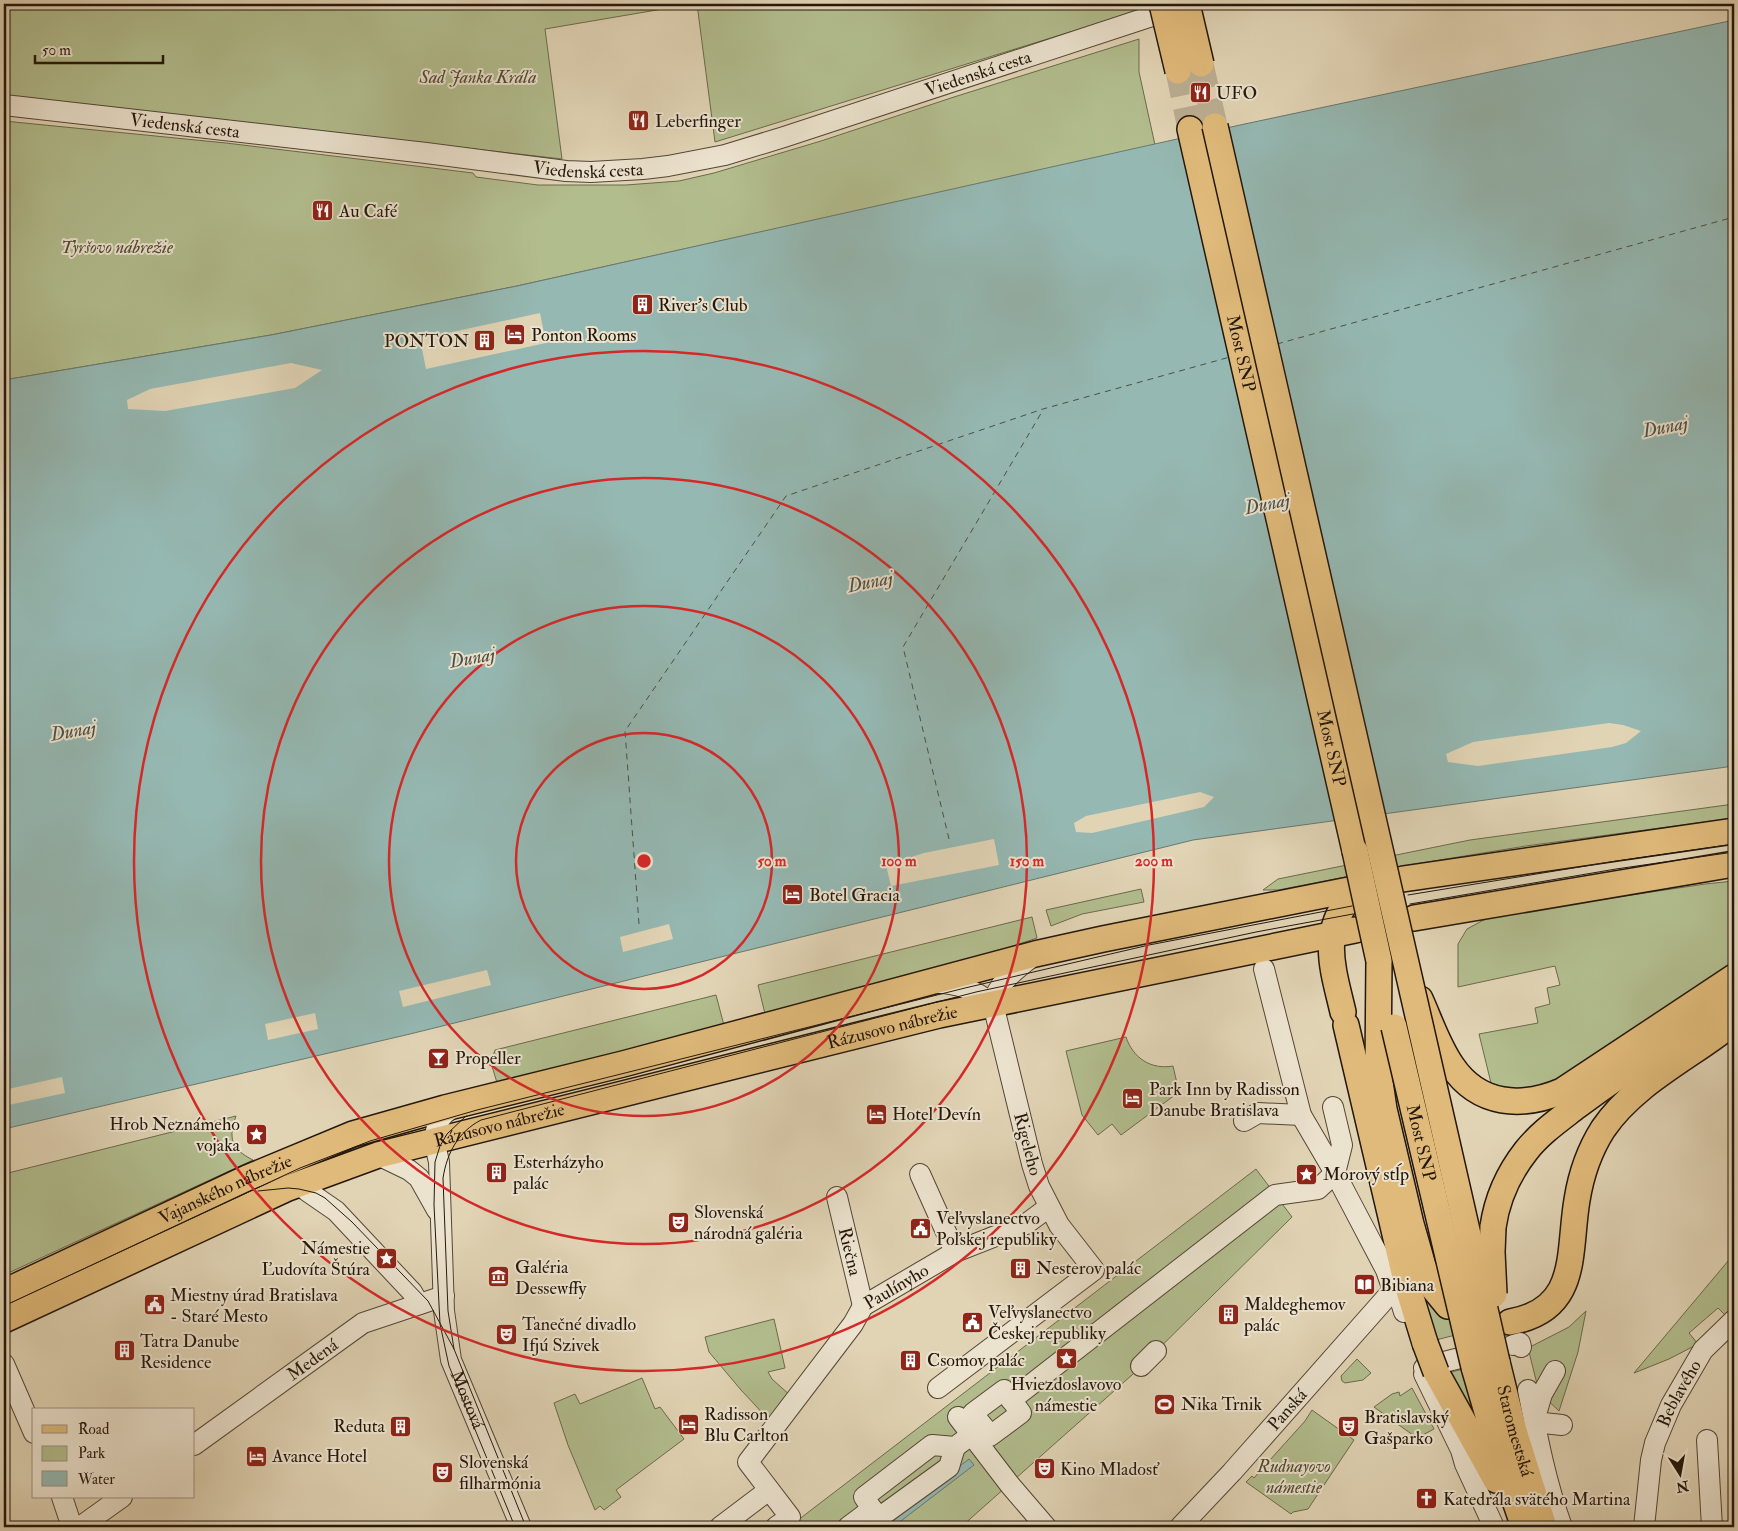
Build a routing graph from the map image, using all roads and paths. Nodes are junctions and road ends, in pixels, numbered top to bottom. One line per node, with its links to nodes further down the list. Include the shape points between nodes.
1 (1187, 4): 2 (main road, bridge, via 1189,68)
2 (1157, 10): 3 (street, Viedenská cesta, via 731,153 617,172 566,171)
3 (4, 105)
4 (1215, 126): 15 (main road, Most SNP, bridge)
5 (1190, 129): 13 (main road, Most SNP, bridge)
6 (1734, 831): 8 (main road)
7 (1734, 864): 9 (main road)
8 (1403, 879)
9 (1425, 916)
10 (1344, 932): 11 (main road, Rázusovo nábrežie, via 1337,917 1350,894); 12 (main road, Rázusovo nábrežie); 14 (main road, via 1331,946)
11 (1035, 954): 17 (main road, Rázusovo nábrežie); 18 (street, via 1006,978)
12 (1267, 957): 14 (main road, via 1308,952); 18 (main road, Rázusovo nábrežie); 23 (street)
13 (1379, 961): 41 (main road, via 1378,1068 1384,1109 1411,1224 1428,1278); 45 (main road, Most SNP, bridge)
14 (1332, 966): 45 (main road, bridge, via 1406,1281 1425,1343)
15 (1407, 969): 16 (main road, bridge, via 1452,1066 1475,1088 1495,1099 1518,1102 1555,1094 1571,1086); 45 (main road, Most SNP, bridge)
16 (1734, 977)
17 (929, 984): 18 (street, via 952,984 976,992); 21 (main road, Rázusovo nábrežie)
18 (993, 1004): 25 (main road, Rázusovo nábrežie); 33 (street, Rigeleho, via 1032,1164)
19 (1734, 1005): 45 (main road, bridge, via 1604,1086 1552,1126 1512,1170 1495,1215)
20 (1734, 1022): 45 (main road, via 1642,1087 1610,1120 1594,1144 1584,1168 1564,1284 1551,1304)
21 (455, 1106): 25 (street, Rázusovo nábrežie, via 438,1122); 37 (main road, Vajanského nábrežie, via 353,1134 283,1162)
22 (1333, 1107): 27 (street)
23 (1302, 1115): 24 (street, via 1258,1112); 29 (street)
24 (1244, 1121)
25 (434, 1140): 28 (main road, Vajanského nábrežie); 34 (street, via 438,1162)
26 (1362, 1140): 27 (street)
27 (1342, 1145): 29 (street)
28 (378, 1155): 31 (main road, Vajanského nábrežie); 34 (street, via 419,1178)
29 (1335, 1173): 36 (street, via 1386,1270); 55 (street, via 1318,1189 1275,1195 1145,1285 1011,1400 1004,1390 973,1413)
30 (920, 1174): 35 (street)
31 (300, 1184): 39 (street, via 336,1210 412,1292); 42 (main road, Vajanského nábrežie)
32 (837, 1197): 40 (street, Riečna)
33 (1049, 1207): 35 (street, Paulínyho, via 1026,1224); 49 (street, Rigeleho, via 1094,1270)
34 (439, 1214): 38 (street)
35 (955, 1252): 40 (street, Paulínyho)
36 (1393, 1290): 72 (street, Panská); 73 (street, via 1397,1289 1427,1374 1424,1374 1462,1450 1465,1464)
37 (4, 1292)
38 (444, 1296): 39 (street, Medená); 64 (street, Mostová, via 451,1360)
39 (419, 1304): 57 (street, Medená, via 363,1323)
40 (863, 1306): 59 (street, Paulínyho, via 853,1324 748,1462)
41 (1448, 1306)
42 (4, 1320)
43 (1734, 1320): 74 (street, Beblavého, via 1703,1350 1671,1405 1651,1460)
44 (1156, 1351): 47 (street)
45 (1482, 1354): 63 (main road, Staromestská, via 1500,1457); 63 (main road, via 1497,1483); 65 (main road, Staromestská)
46 (4, 1364): 54 (street)
47 (1141, 1366)
48 (1555, 1371): 52 (street, via 1542,1394)
49 (938, 1388)
50 (1528, 1390): 52 (street)
51 (958, 1417): 55 (street)
52 (1534, 1422): 53 (street); 65 (street)
53 (1562, 1425)
54 (32, 1428)
55 (977, 1431): 58 (street); 71 (street, via 1010,1485)
56 (1707, 1440): 75 (street)
57 (195, 1444)
58 (955, 1447): 62 (street, via 949,1467 880,1517); 62 (street, via 932,1445 864,1497)
59 (769, 1490): 68 (street); 69 (street, via 790,1517)
60 (62, 1498): 66 (street)
61 (121, 1498): 67 (street)
62 (872, 1509): 70 (street)
63 (1520, 1516)
64 (517, 1526)
65 (1559, 1526)
66 (72, 1527)
67 (80, 1527)
68 (720, 1527)
69 (776, 1527)
70 (848, 1527)
71 (1046, 1527)
72 (1180, 1527)
73 (1494, 1527)
74 (1644, 1527)
75 (1712, 1527)

